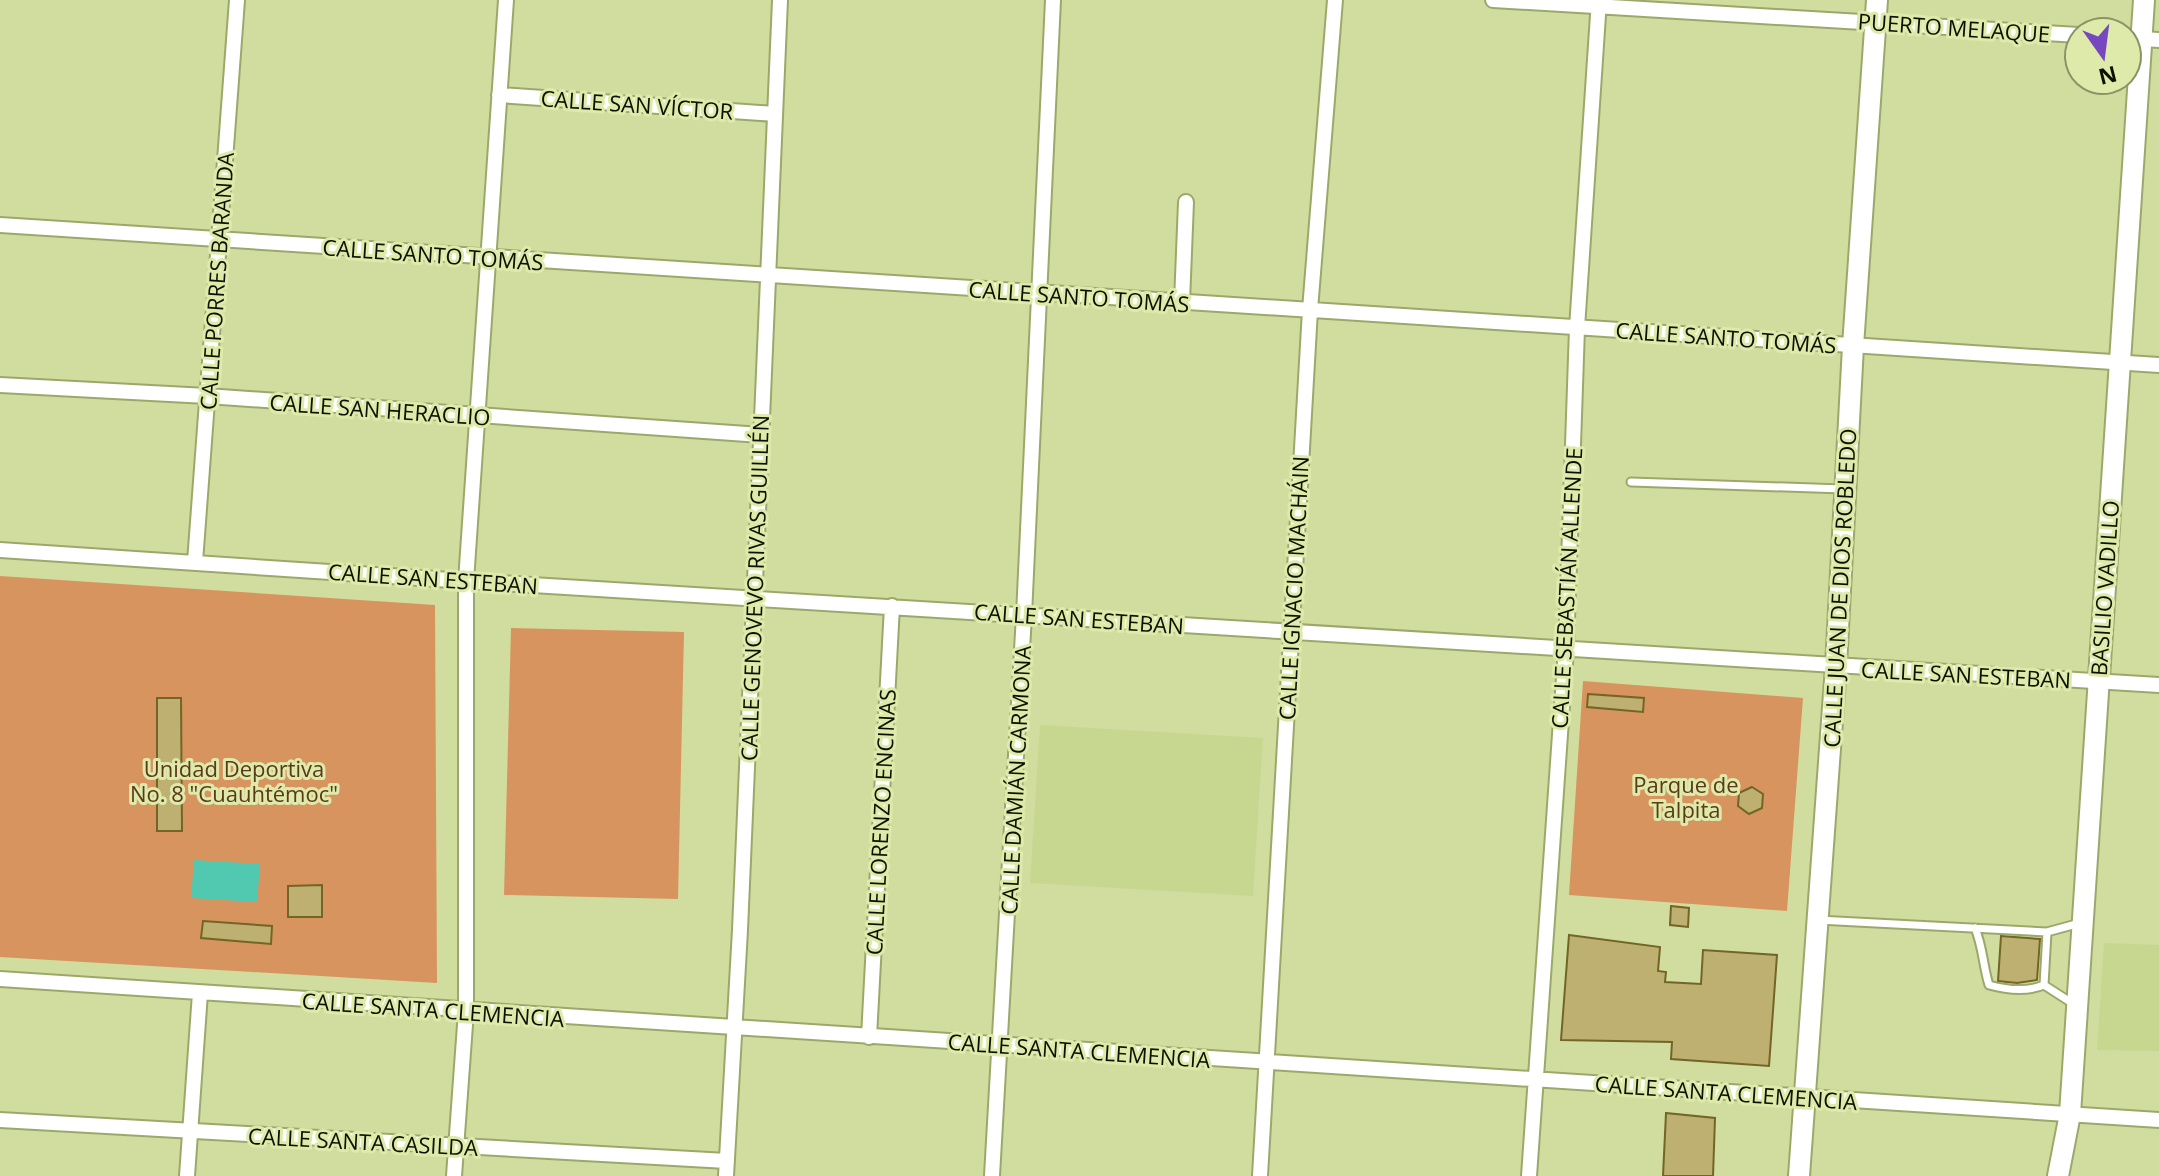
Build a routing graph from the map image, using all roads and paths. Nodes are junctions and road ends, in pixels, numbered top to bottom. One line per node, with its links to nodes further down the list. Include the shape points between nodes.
1 (237, 0): 16 (street, CALLE PORRES BARANDA)
2 (506, 0): 11 (street)
3 (780, 0): 13 (street, CALLE GENOVEVO RIVAS GUILLÉN)
4 (1053, 0): 19 (street, CALLE DAMIÁN CARMONA)
5 (1335, 0): 21 (street, CALLE IGNACIO MACHÁIN)
6 (1493, 0): 8 (street, PUERTO MELAQUE)
7 (1877, 0): 9 (street, CALLE JUAN DE DIOS ROBLEDO)
8 (1599, 3): 9 (street, PUERTO MELAQUE); 22 (street, CALLE SEBASTIÁN ALLENDE)
9 (1875, 22): 10 (street, PUERTO MELAQUE); 23 (street, CALLE JUAN DE DIOS ROBLEDO)
10 (2063, 34)
11 (499, 95): 13 (street, CALLE SAN VÍCTOR); 17 (street)
12 (2138, 96): 24 (street, BASILIO VADILLO)
13 (775, 114): 18 (street, CALLE GENOVEVO RIVAS GUILLÉN)
14 (1186, 202): 20 (street)
15 (0, 225): 16 (street, CALLE SANTO TOMÁS)
16 (219, 240): 17 (street, CALLE SANTO TOMÁS); 27 (street, CALLE PORRES BARANDA)
17 (487, 257): 18 (street, CALLE SANTO TOMÁS); 28 (street)
18 (767, 275): 19 (street, CALLE SANTO TOMÁS); 29 (street, CALLE GENOVEVO RIVAS GUILLÉN)
19 (1041, 293): 20 (street, CALLE SANTO TOMÁS); 37 (street, CALLE DAMIÁN CARMONA)
20 (1182, 302): 21 (street, CALLE SANTO TOMÁS)
21 (1310, 310): 22 (street, CALLE SANTO TOMÁS); 38 (street, CALLE IGNACIO MACHÁIN)
22 (1577, 328): 23 (street, CALLE SANTO TOMÁS); 39 (street, CALLE SEBASTIÁN ALLENDE)
23 (1853, 346): 24 (street, CALLE SANTO TOMÁS); 31 (street, CALLE JUAN DE DIOS ROBLEDO)
24 (2119, 362): 25 (street, CALLE SANTO TOMÁS); 41 (street, BASILIO VADILLO)
25 (2159, 365)
26 (0, 385): 27 (street, CALLE SAN HERACLIO)
27 (207, 396): 28 (street, CALLE SAN HERACLIO); 33 (street, CALLE PORRES BARANDA)
28 (476, 416): 29 (street, CALLE SAN HERACLIO); 34 (street)
29 (761, 435): 35 (street, CALLE GENOVEVO RIVAS GUILLÉN)
30 (1631, 482): 31 (lane)
31 (1845, 489): 40 (street, CALLE JUAN DE DIOS ROBLEDO)
32 (0, 550): 33 (street, CALLE SAN ESTEBAN)
33 (195, 562): 34 (street, CALLE SAN ESTEBAN)
34 (466, 581): 35 (street, CALLE SAN ESTEBAN); 51 (street)
35 (755, 598): 36 (street, CALLE SAN ESTEBAN); 52 (street, CALLE GENOVEVO RIVAS GUILLÉN)
36 (892, 606): 37 (street, CALLE SAN ESTEBAN); 53 (street, CALLE LORENZO ENCINAS)
37 (1024, 615): 38 (street, CALLE SAN ESTEBAN); 54 (street, CALLE DAMIÁN CARMONA)
38 (1290, 632): 39 (street, CALLE SAN ESTEBAN); 55 (street, CALLE IGNACIO MACHÁIN)
39 (1566, 649): 40 (street, CALLE SAN ESTEBAN); 56 (street, CALLE SEBASTIÁN ALLENDE)
40 (1836, 666): 41 (street, CALLE SAN ESTEBAN); 43 (street, CALLE JUAN DE DIOS ROBLEDO)
41 (2097, 681): 42 (street, CALLE SAN ESTEBAN); 44 (street, BASILIO VADILLO)
42 (2159, 685)
43 (1817, 920): 45 (lane); 57 (street, CALLE JUAN DE DIOS ROBLEDO)
44 (2082, 923): 46 (lane); 50 (street, BASILIO VADILLO)
45 (1975, 928): 46 (lane); 48 (lane, via 1989,985)
46 (2047, 932): 48 (lane)
47 (0, 979): 49 (street, CALLE SANTA CLEMENCIA)
48 (2044, 985): 50 (lane)
49 (200, 993): 51 (street, CALLE SANTA CLEMENCIA); 61 (street)
50 (2077, 1006): 58 (street, BASILIO VADILLO)
51 (466, 1011): 52 (street, CALLE SANTA CLEMENCIA); 62 (street)
52 (735, 1028): 53 (street, CALLE SANTA CLEMENCIA); 63 (street, CALLE GENOVEVO RIVAS GUILLÉN)
53 (869, 1037): 54 (street, CALLE SANTA CLEMENCIA)
54 (1000, 1046): 55 (street, CALLE SANTA CLEMENCIA); 66 (street, CALLE DAMIÁN CARMONA)
55 (1267, 1062): 56 (street, CALLE SANTA CLEMENCIA); 67 (street, CALLE IGNACIO MACHÁIN)
56 (1536, 1080): 57 (street, CALLE SANTA CLEMENCIA); 68 (street, CALLE SEBASTIÁN ALLENDE)
57 (1804, 1097): 58 (street, CALLE SANTA CLEMENCIA); 69 (street, CALLE JUAN DE DIOS ROBLEDO)
58 (2070, 1114): 60 (street, CALLE SANTA CLEMENCIA); 70 (street, BASILIO VADILLO)
59 (0, 1120): 61 (street, CALLE SANTA CASILDA)
60 (2159, 1120)
61 (191, 1131): 62 (street, CALLE SANTA CASILDA); 64 (street)
62 (457, 1147): 63 (street, CALLE SANTA CASILDA); 65 (street)
63 (726, 1169)
64 (187, 1176)
65 (454, 1176)
66 (992, 1176)
67 (1260, 1176)
68 (1529, 1176)
69 (1799, 1176)
70 (2058, 1176)

